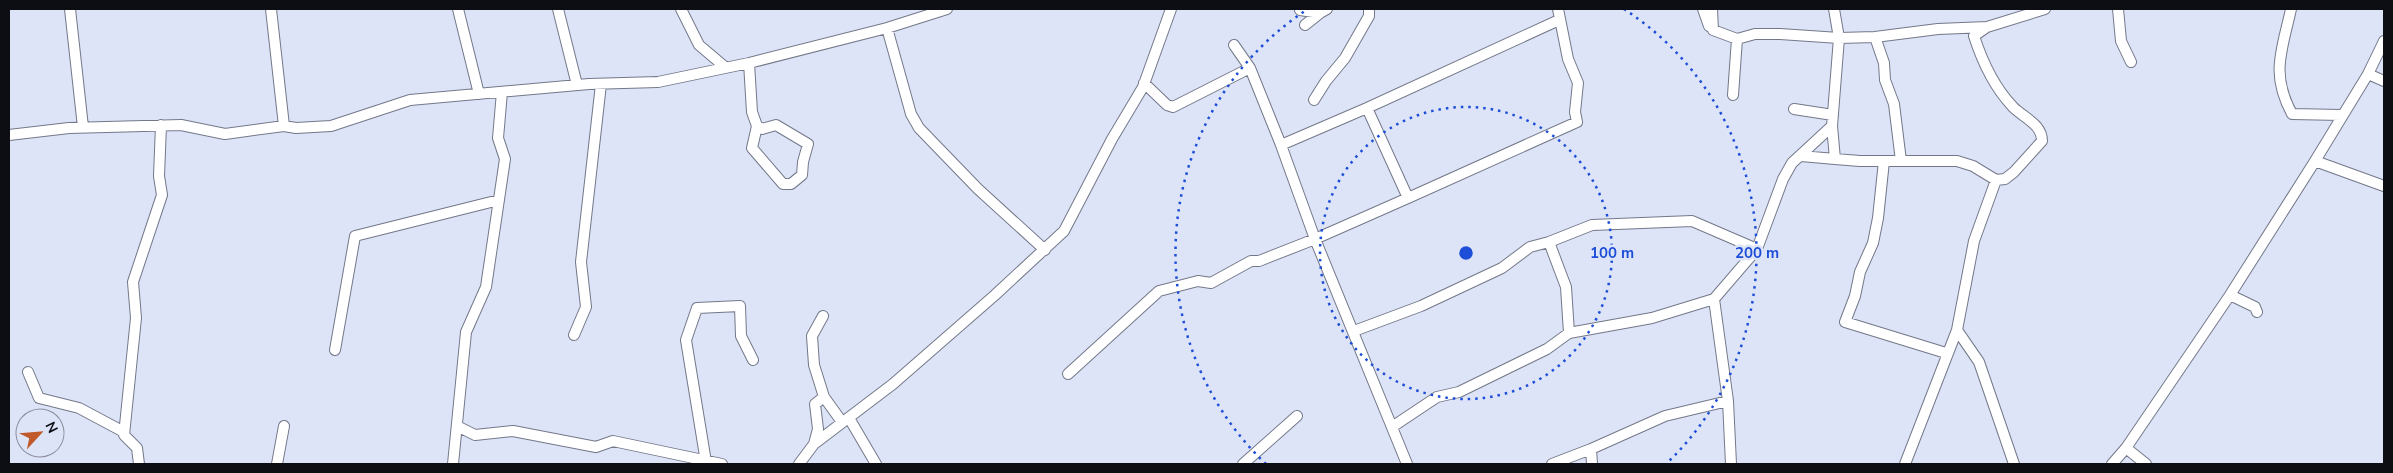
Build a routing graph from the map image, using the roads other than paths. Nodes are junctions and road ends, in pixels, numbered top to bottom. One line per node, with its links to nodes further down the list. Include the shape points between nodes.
1 (70, 9): 49 (street)
2 (271, 9): 47 (street)
3 (458, 9): 39 (street)
4 (558, 9): 37 (street)
5 (681, 9): 31 (street, via 699,45)
6 (947, 9): 22 (street)
7 (1171, 9): 35 (street)
8 (1369, 9): 41 (street, via 1369,16 1345,58)
9 (1558, 9): 19 (street)
10 (1703, 9): 23 (street, via 1707,24)
11 (1712, 9): 23 (street)
12 (1834, 9): 25 (street)
13 (2045, 9): 18 (street)
14 (2118, 9): 29 (street, via 2120,41)
15 (2291, 9): 44 (street, via 2278,74 2285,102 2292,114)
16 (1300, 10): 17 (street)
17 (1324, 11): 20 (street)
18 (2023, 13): 21 (street)
19 (1559, 20): 42 (street); 59 (street, via 1568,59 1578,83 1577,122)
20 (1305, 26)
21 (1987, 27): 24 (street); 57 (street, via 1974,36 1980,58 2013,107 2042,134 2042,142 2014,172 2005,179)
22 (887, 28): 30 (street); 64 (street, via 911,114 918,128)
23 (1713, 30): 26 (street)
24 (1874, 37): 25 (street); 55 (street, via 1894,104)
25 (1839, 38): 26 (street, via 1755,34); 45 (street)
26 (1736, 39): 40 (street)
27 (2384, 40): 33 (street)
28 (1234, 45): 32 (street)
29 (2131, 62)
30 (749, 63): 31 (street); 48 (street, via 752,112)
31 (725, 67): 36 (street, via 658,82)
32 (1250, 68): 35 (street, via 1173,107); 51 (street)
33 (2368, 74): 34 (street); 44 (street)
34 (2384, 81)
35 (1144, 83): 64 (street, via 1064,231)
36 (601, 84): 37 (street); 72 (street, via 581,262 586,307)
37 (577, 85): 38 (street)
38 (502, 92): 39 (street); 60 (street, via 498,138 505,159)
39 (479, 94): 47 (street, via 410,100 331,126)
40 (1733, 95)
41 (1314, 100)
42 (1367, 108): 51 (street); 59 (street)
43 (1794, 109): 45 (street)
44 (2341, 115): 56 (street)
45 (1832, 121): 52 (street); 53 (street)
46 (161, 126): 47 (street, via 181,125 225,134); 49 (street); 85 (street, via 159,176 162,195 133,282 136,318)
47 (284, 126)
48 (757, 126): 48 (street, via 762,129 776,125 808,144 802,175 790,184 783,184 752,148)
49 (83, 127): 50 (street)
50 (9, 134)
51 (1280, 144): 61 (street)
52 (1801, 156): 53 (street); 63 (street, via 1792,162 1783,179)
53 (1835, 159): 54 (street)
54 (1884, 161): 55 (street); 74 (street, via 1873,243 1860,272 1845,322)
55 (1900, 161): 57 (street, via 1957,161)
56 (2315, 161): 58 (street); 65 (street)
57 (1996, 180): 69 (street, via 1974,242)
58 (2384, 186)
59 (1408, 198): 61 (street)
60 (499, 200): 73 (street, via 355,236); 83 (street, via 486,287 466,332)
61 (1315, 239): 70 (street); 77 (street, via 1250,261 1211,283 1198,280 1158,291)
62 (1549, 242): 63 (street, via 1592,225 1692,221); 70 (street, via 1530,247 1502,268 1420,306); 71 (street, via 1566,287)
63 (1757, 249): 66 (street)
64 (1045, 250): 81 (street, via 893,384)
65 (2230, 295): 67 (street, via 2255,307); 87 (street)
66 (1714, 299): 71 (street, via 1652,318); 79 (street)
67 (2257, 312)
68 (822, 316): 78 (street, via 812,336 814,365)
69 (1957, 330): 74 (street); 102 (street, via 1979,362)
70 (1354, 331): 84 (street)
71 (1568, 333): 84 (street, via 1548,349 1460,392 1437,397)
72 (574, 335)
73 (335, 350)
74 (1946, 353): 101 (street)
75 (753, 360): 89 (street, via 741,336 740,306 697,308 686,340)
76 (28, 372): 85 (street, via 38,398 79,408)
77 (1068, 374)
78 (824, 397): 81 (street); 86 (street, via 815,404 818,429)
79 (1728, 401): 88 (street, via 1665,416); 100 (street)
80 (1297, 416): 96 (street)
81 (846, 420): 86 (street); 95 (street)
82 (284, 426): 91 (street)
83 (457, 426): 89 (street, via 475,435 513,431 596,447 613,441); 92 (street)
84 (1392, 427): 97 (street)
85 (124, 432): 90 (street, via 137,448)
86 (814, 444): 94 (street)
87 (2126, 448): 103 (street); 104 (street)
88 (1591, 449): 98 (street); 99 (street)
89 (706, 462): 93 (street)
90 (139, 464)
91 (277, 464)
92 (453, 464)
93 (722, 464)
94 (799, 464)
95 (876, 464)
96 (1243, 464)
97 (1407, 464)
98 (1552, 464)
99 (1592, 464)
100 (1731, 464)
101 (1905, 464)
102 (2014, 464)
103 (2112, 464)
104 (2146, 464)

